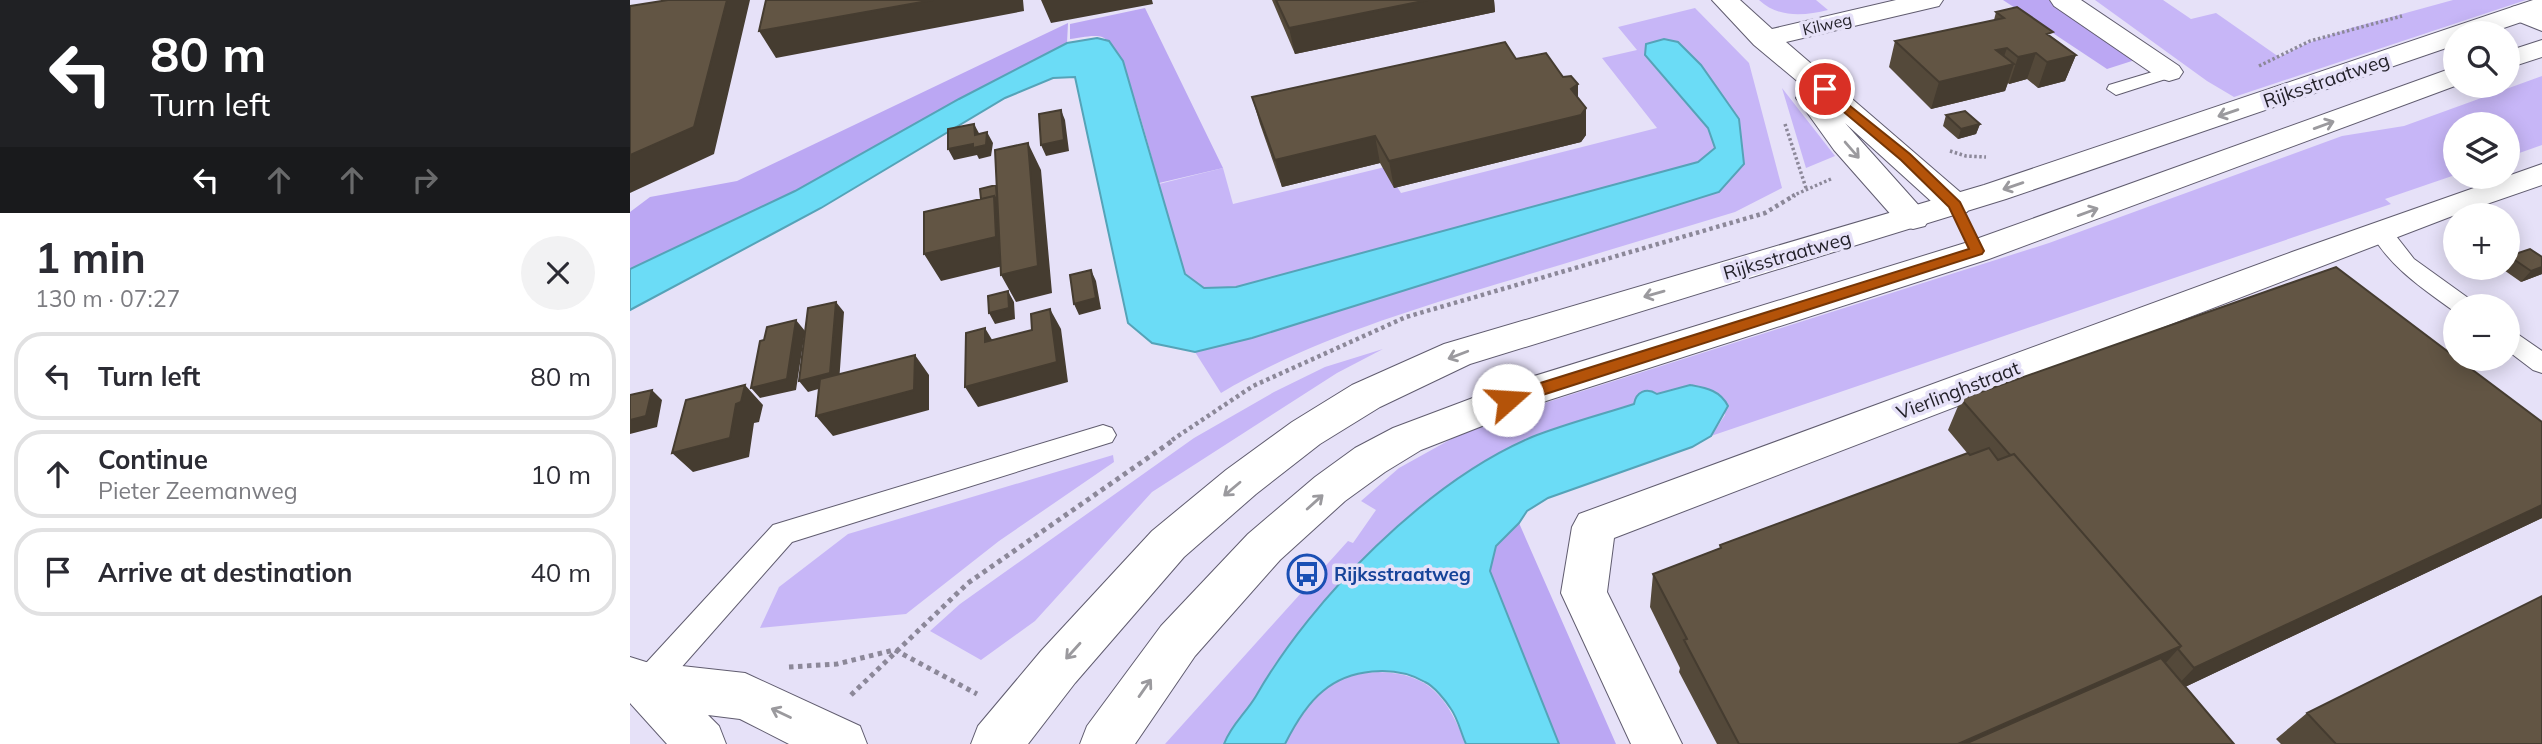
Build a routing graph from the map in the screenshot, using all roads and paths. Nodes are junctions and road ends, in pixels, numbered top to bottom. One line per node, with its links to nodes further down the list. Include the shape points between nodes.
1 (1725, 0): 7 (main road)
2 (1930, 0): 7 (main road, Kilweg)
3 (2063, 0): 12 (main road)
4 (2535, 14): 6 (main road)
5 (2407, 15): 11 (path, Rijksstraatweg, via 2300,44)
6 (2509, 21)
7 (1764, 39): 16 (main road); 17 (main road, one-way to 17, via 1845,143)
8 (2443, 40): 16 (main road, Rijksstraatweg, one-way to 16)
9 (2542, 48): 10 (main road)
10 (2520, 56)
11 (2253, 69)
12 (2169, 72): 14 (lane)
13 (2443, 80): 19 (main road, Rijksstraatweg, one-way to 13)
14 (2116, 89)
15 (2542, 174): 18 (main road, Vierlinghstraat)
16 (1955, 205): 17 (main road, Rijksstraatweg); 19 (main road)
17 (1913, 218): 19 (main road); 29 (main road, Rijksstraatweg, one-way to 29, via 1457,354 1366,396 1295,441 1168,544)
18 (2381, 232): 20 (lane, via 2404,263); 31 (main road, Vierlinghstraat, via 2315,268 1594,527 1584,593)
19 (1977, 251): 30 (main road, Rijksstraatweg, one-way to 19, via 1178,641 1256,556 1330,489 1406,439 1520,395)
20 (2447, 294)
21 (2520, 348): 22 (lane)
22 (2542, 364)
23 (1103, 435): 26 (lane, via 783,533)
24 (895, 650): 25 (path, via 837,664)
25 (785, 667)
26 (638, 682): 27 (main road); 28 (main road, one-way to 26, via 745,696)
27 (701, 744)
28 (842, 744)
29 (996, 744)
30 (1105, 744)
31 (1657, 744)

